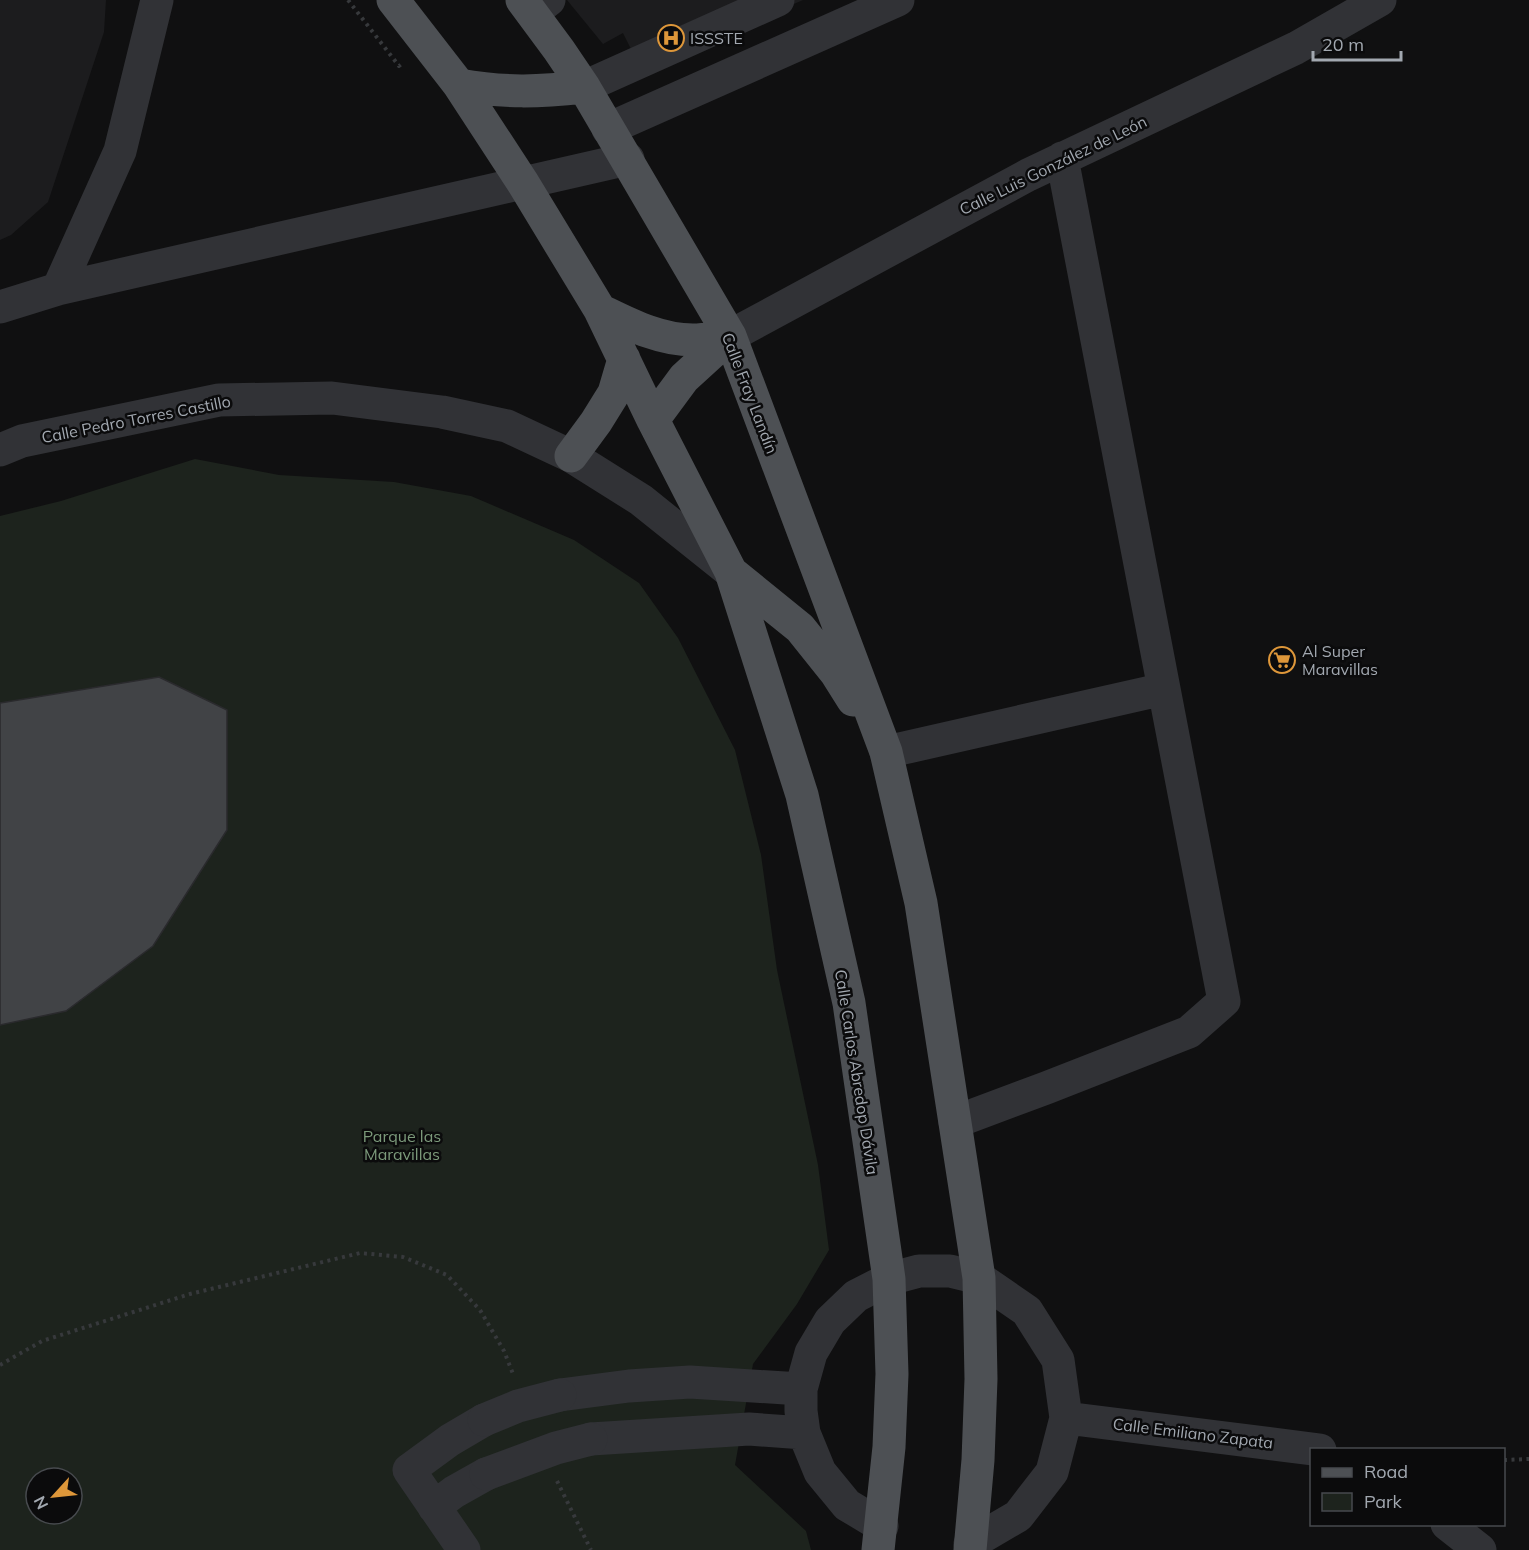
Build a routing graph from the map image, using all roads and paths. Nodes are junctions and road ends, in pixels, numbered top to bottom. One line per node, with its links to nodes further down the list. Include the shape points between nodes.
1 (158, 0): 14 (street, via 120,151)
2 (393, 0): 9 (main road)
3 (723, 0): 8 (street)
4 (778, 0): 8 (street)
5 (898, 0): 10 (street)
6 (1380, 0): 11 (street, Calle Luis González de León, via 1296,48)
7 (534, 4): 8 (main road, Calle Fray Landín)
8 (578, 78): 9 (main road, via 537,92 492,91); 10 (main road, Calle Fray Landín)
9 (459, 85): 13 (main road)
10 (608, 129): 12 (main road, Calle Fray Landín)
11 (1062, 158): 17 (street, Calle Luis González de León); 23 (street)
12 (628, 159): 13 (street); 17 (main road, Calle Fray Landín)
13 (524, 183): 14 (street); 16 (main road)
14 (58, 290): 15 (street)
15 (0, 307)
16 (600, 310): 17 (main road, via 638,329 667,337 692,340); 18 (main road)
17 (730, 336): 19 (main road, via 684,378); 24 (main road, Calle Fray Landín)
18 (624, 359): 19 (main road); 21 (main road, via 614,393)
19 (653, 420): 22 (main road)
20 (0, 450): 21 (street, Calle Pedro Torres Castillo, via 22,441 219,400 332,398 442,411 507,426)
21 (571, 456): 22 (street, Calle Pedro Torres Castillo, via 641,500)
22 (731, 572): 24 (main road, via 800,628 836,672); 27 (main road, Calle Carlos Abredop Dávila, via 802,795 849,1003)
23 (1164, 689): 24 (street); 25 (street, via 1224,1000 1189,1032)
24 (886, 752): 25 (main road, via 921,903)
25 (955, 1122): 26 (main road)
26 (979, 1278): 27 (street, via 950,1271 919,1271); 31 (street, via 1028,1311 1058,1360); 40 (main road, via 981,1379)
27 (888, 1279): 30 (street, via 856,1296 830,1321 811,1353); 39 (main road, Calle Carlos Abredop Dávila, via 892,1374)
28 (0, 1365): 29 (path, via 42,1341 190,1294 360,1253 403,1257 447,1275 480,1310 504,1351)
29 (516, 1382)
30 (801, 1389): 32 (street); 37 (street, bridge, via 690,1382 560,1395 518,1406 484,1420 409,1470)
31 (1066, 1418): 33 (street, Calle Emiliano Zapata); 40 (street, via 1052,1472 1018,1516)
32 (804, 1433): 37 (street, bridge, via 749,1429 591,1439 486,1474); 39 (street, via 820,1472)
33 (1312, 1448)
34 (1529, 1459): 35 (path)
35 (1505, 1460)
36 (554, 1473): 42 (path)
37 (434, 1507): 41 (street)
38 (1450, 1526): 43 (street)
39 (880, 1538)
40 (970, 1547)
41 (464, 1550)
42 (591, 1550)
43 (1480, 1550)

